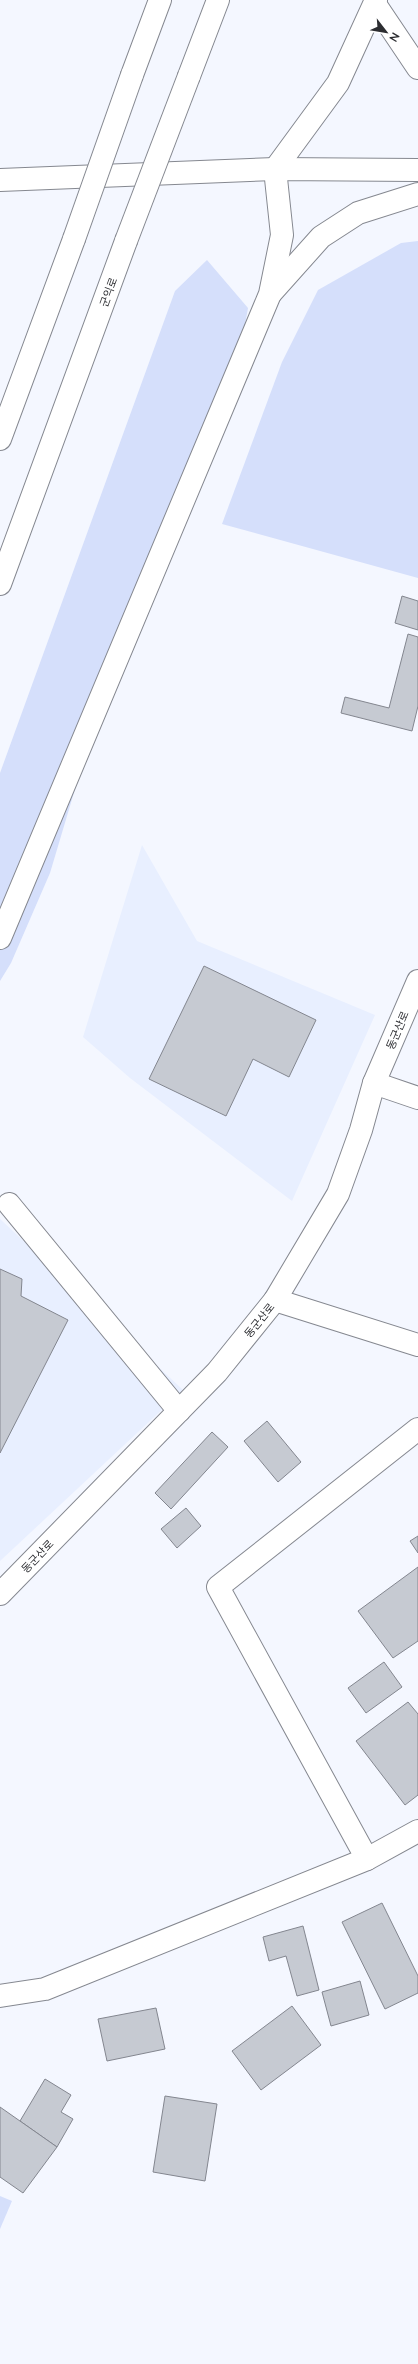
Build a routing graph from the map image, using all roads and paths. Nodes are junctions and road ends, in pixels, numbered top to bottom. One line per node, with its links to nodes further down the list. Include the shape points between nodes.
1 (160, 0): 10 (main road, bridge)
2 (218, 0): 11 (main road, 군익로, bridge)
3 (376, 2): 4 (main road); 5 (main road, via 338,83)
4 (418, 68)
5 (275, 169): 6 (main road); 7 (main road); 9 (main road, via 282,235)
6 (418, 170)
7 (0, 180)
8 (418, 194): 9 (main road, via 358,213 321,237)
9 (270, 294): 12 (main road)
10 (0, 439)
11 (0, 584)
12 (0, 938)
13 (418, 981): 14 (main road, 동군산로)
14 (374, 1083): 15 (main road); 17 (main road, 동군산로, via 361,1130 338,1194)
15 (418, 1098)
16 (9, 1204): 19 (main road)
17 (275, 1300): 18 (main road); 19 (main road, 동군산로, via 217,1372)
18 (418, 1345)
19 (179, 1411): 21 (main road, 동군산로)
20 (418, 1429): 23 (main road, via 218,1586)
21 (0, 1594)
22 (418, 1831): 23 (main road)
23 (368, 1859): 24 (main road, via 45,1989)
24 (0, 1996)

